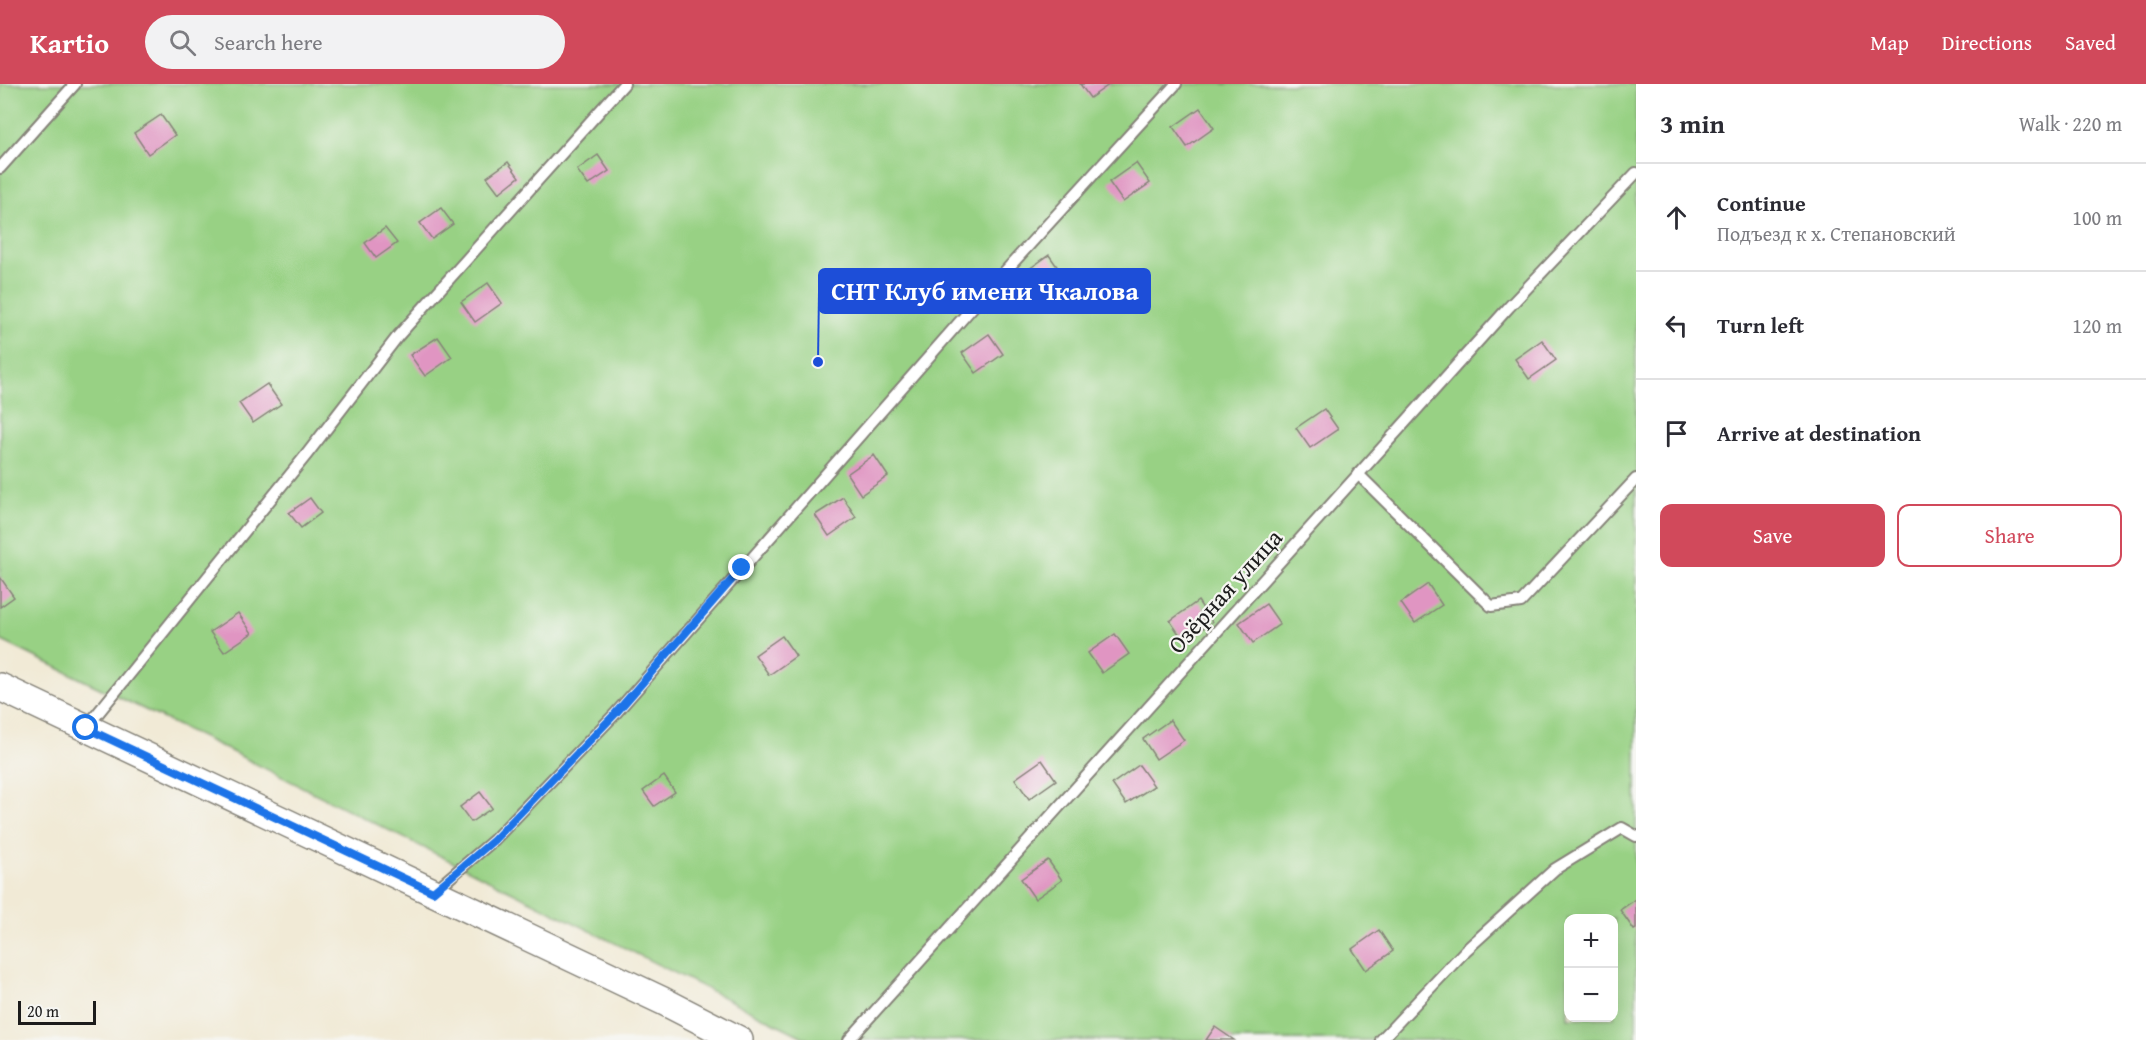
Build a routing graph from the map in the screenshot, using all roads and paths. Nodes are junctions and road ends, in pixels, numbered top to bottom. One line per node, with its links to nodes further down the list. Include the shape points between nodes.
1 (75, 84): 4 (lane)
2 (624, 84): 9 (lane, via 398,336)
3 (1176, 84): 11 (lane, via 978,301 615,714 494,840)
4 (0, 168)
5 (1636, 173): 6 (lane, Озёрная улица)
6 (1358, 474): 7 (lane, via 1491,606 1521,602); 13 (lane, Озёрная улица)
7 (1636, 479)
8 (0, 687): 9 (street)
9 (86, 728): 11 (street)
10 (1636, 836): 14 (lane, via 1622,828 1555,869 1466,950)
11 (433, 892): 12 (street)
12 (740, 1040)
13 (849, 1040)
14 (1381, 1040)

